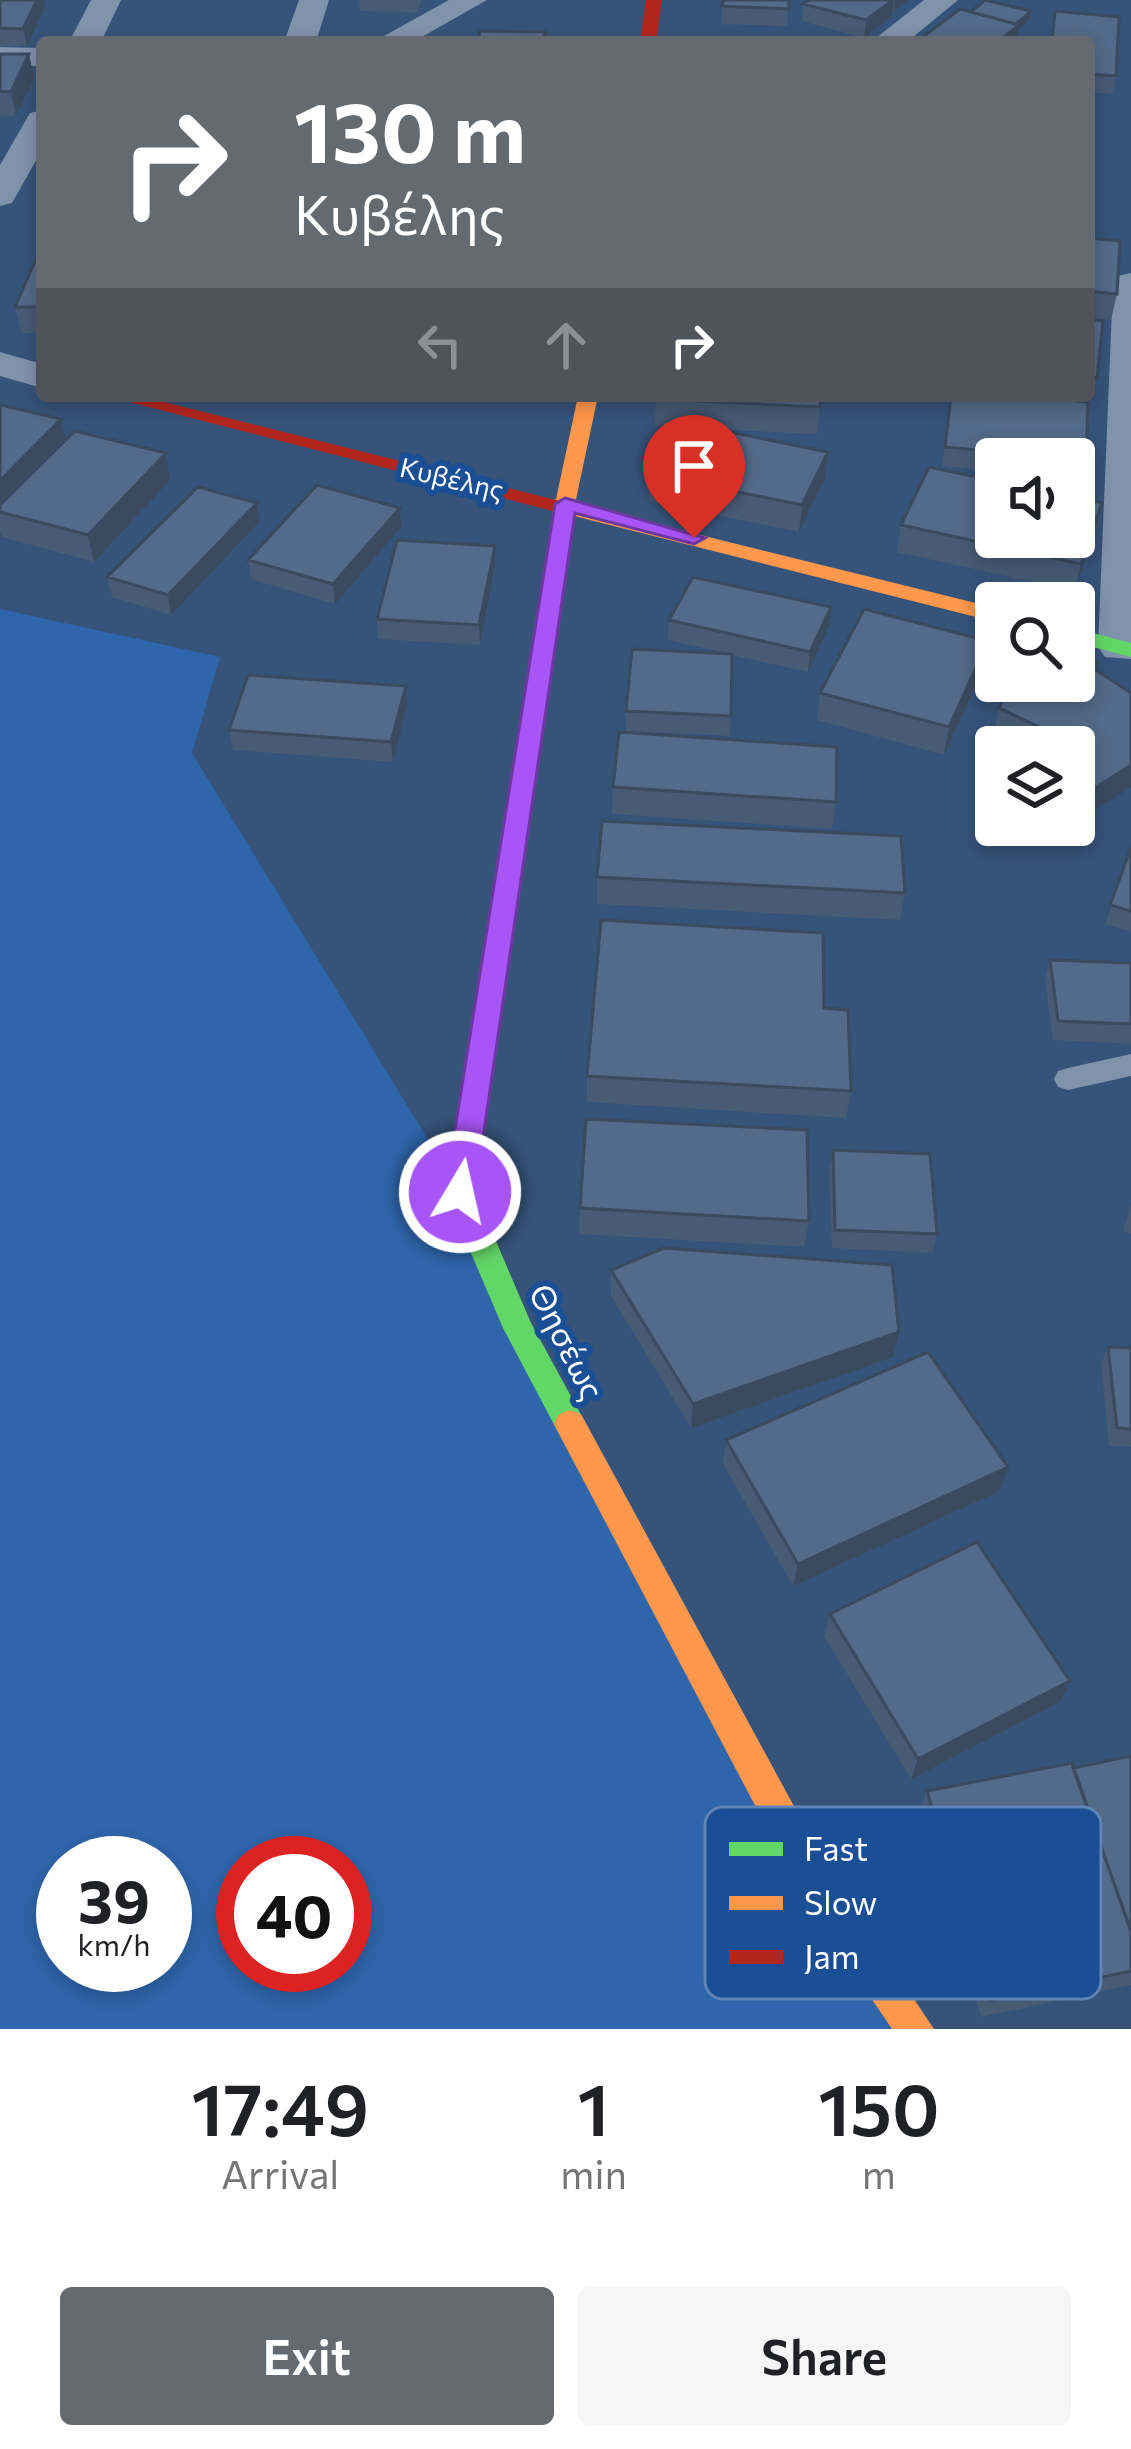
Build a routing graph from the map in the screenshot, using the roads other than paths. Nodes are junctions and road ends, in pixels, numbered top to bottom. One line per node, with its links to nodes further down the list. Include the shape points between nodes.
1 (106, 0): 6 (street)
2 (314, 0): 7 (street)
3 (472, 0): 8 (street)
4 (654, 0): 9 (street)
5 (943, 0): 10 (street)
6 (88, 36)
7 (302, 36)
8 (401, 36)
9 (649, 36)
10 (895, 36)
11 (0, 56): 12 (street)
12 (36, 57)
13 (36, 131): 14 (street)
14 (0, 196)
15 (1131, 284): 23 (street)
16 (0, 364): 17 (street)
17 (36, 374)
18 (588, 402): 20 (street, Θησέως)
19 (171, 403): 20 (street, Κυβέλης)
20 (565, 504): 21 (street, Κυβέλης); 26 (street, Θησέως, via 460,1192 518,1328)
21 (975, 610)
22 (1095, 641): 23 (street)
23 (1126, 649)
24 (1131, 1065): 25 (lane)
25 (1068, 1079)
26 (775, 1807)
27 (894, 1999): 28 (street, Θησέως)
28 (915, 2029)

